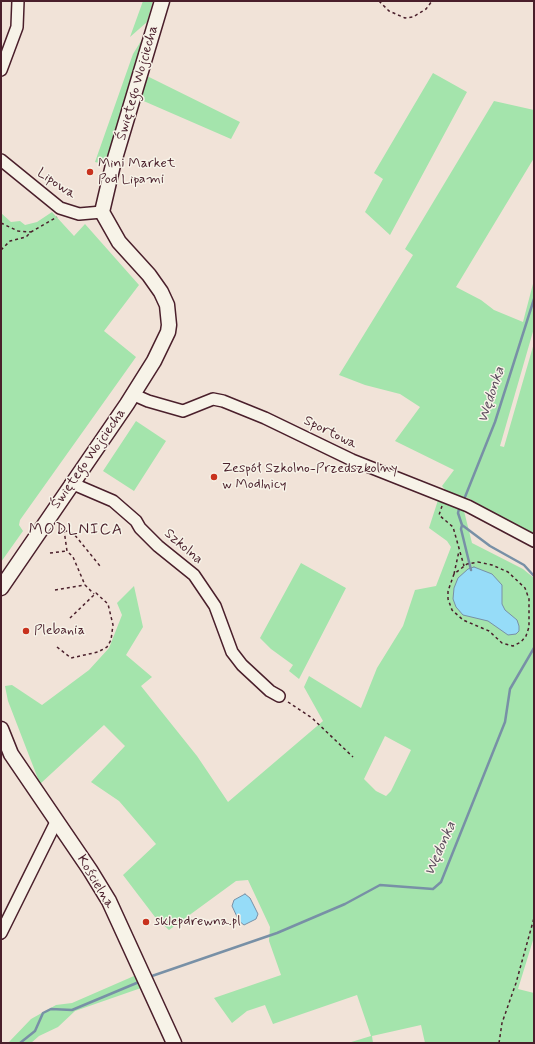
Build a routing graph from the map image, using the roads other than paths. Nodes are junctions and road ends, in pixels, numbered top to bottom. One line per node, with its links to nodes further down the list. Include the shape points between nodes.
1 (18, 1): 3 (street, via 17,27)
2 (162, 1): 5 (street, Świętego Wojciecha, via 113,166)
3 (1, 70)
4 (1, 160): 5 (street, Lipowa, via 60,208 78,214)
5 (102, 212): 6 (street, Świętego Wojciecha, via 119,242 149,275 167,305 169,326 158,354)
6 (132, 394): 7 (street, Świętego Wojciecha); 8 (street, Sportowa, via 183,412 213,399 223,401 265,418 352,460 468,506)
7 (71, 483): 9 (street, Świętego Wojciecha); 10 (street, Szkolna, via 113,500 158,546 194,575 215,606 232,652 242,665)
8 (534, 541)
9 (1, 588)
10 (279, 696)
11 (1, 729): 12 (street, Kościelna, via 11,754)
12 (56, 822): 13 (street); 14 (street, Kościelna, via 109,901)
13 (1, 932)
14 (174, 1043)

